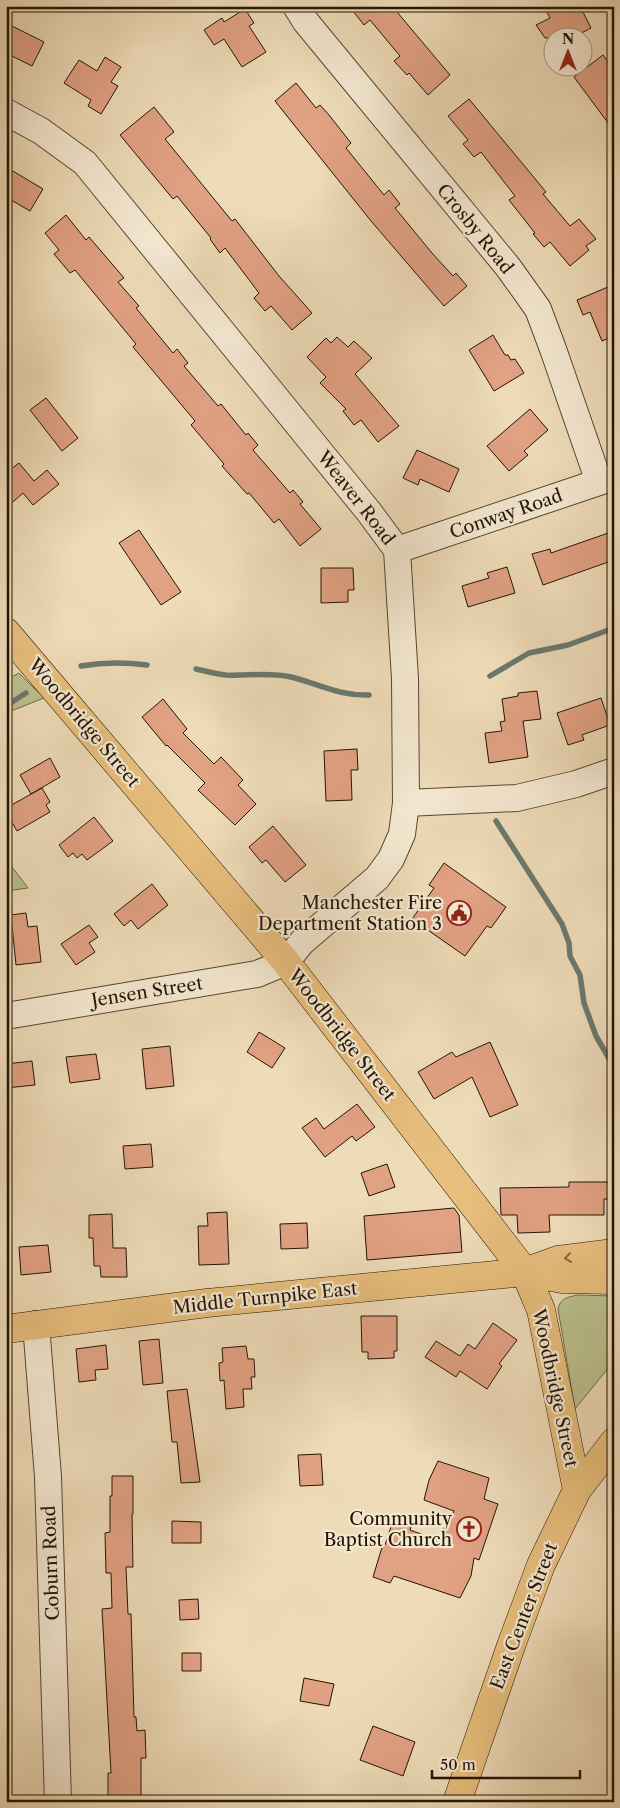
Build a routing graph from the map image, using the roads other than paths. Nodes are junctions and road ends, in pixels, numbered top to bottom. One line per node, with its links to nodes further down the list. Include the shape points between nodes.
1 (296, 6): 3 (street, Crosby Road, via 508,267 538,309)
2 (6, 112): 4 (street, Weaver Road, via 41,131 84,163)
3 (606, 480): 4 (street, Conway Road)
4 (397, 550): 7 (street, Weaver Road, via 405,679)
5 (6, 632): 8 (main road, Woodbridge Street)
6 (614, 771): 7 (street, via 517,798)
7 (406, 802): 8 (street, Weaver Road, via 402,834 377,878 302,942)
8 (286, 962): 9 (street, Jensen Street, via 257,974); 11 (main road, Woodbridge Street)
9 (6, 1016)
10 (614, 1253): 11 (main road, Middle Turnpike East, one-way to 11, via 558,1260)
11 (525, 1272): 12 (main road, Middle Turnpike East, via 562,1279); 13 (main road, Middle Turnpike East, via 207,1303); 16 (main road, Woodbridge Street, via 541,1310)
12 (614, 1280)
13 (36, 1324): 14 (main road, Middle Turnpike East); 17 (street, Coburn Road, via 48,1477)
14 (6, 1329)
15 (614, 1442): 16 (main road, East Center Street)
16 (577, 1490): 18 (main road, East Center Street, via 541,1565)
17 (58, 1802)
18 (457, 1802)

